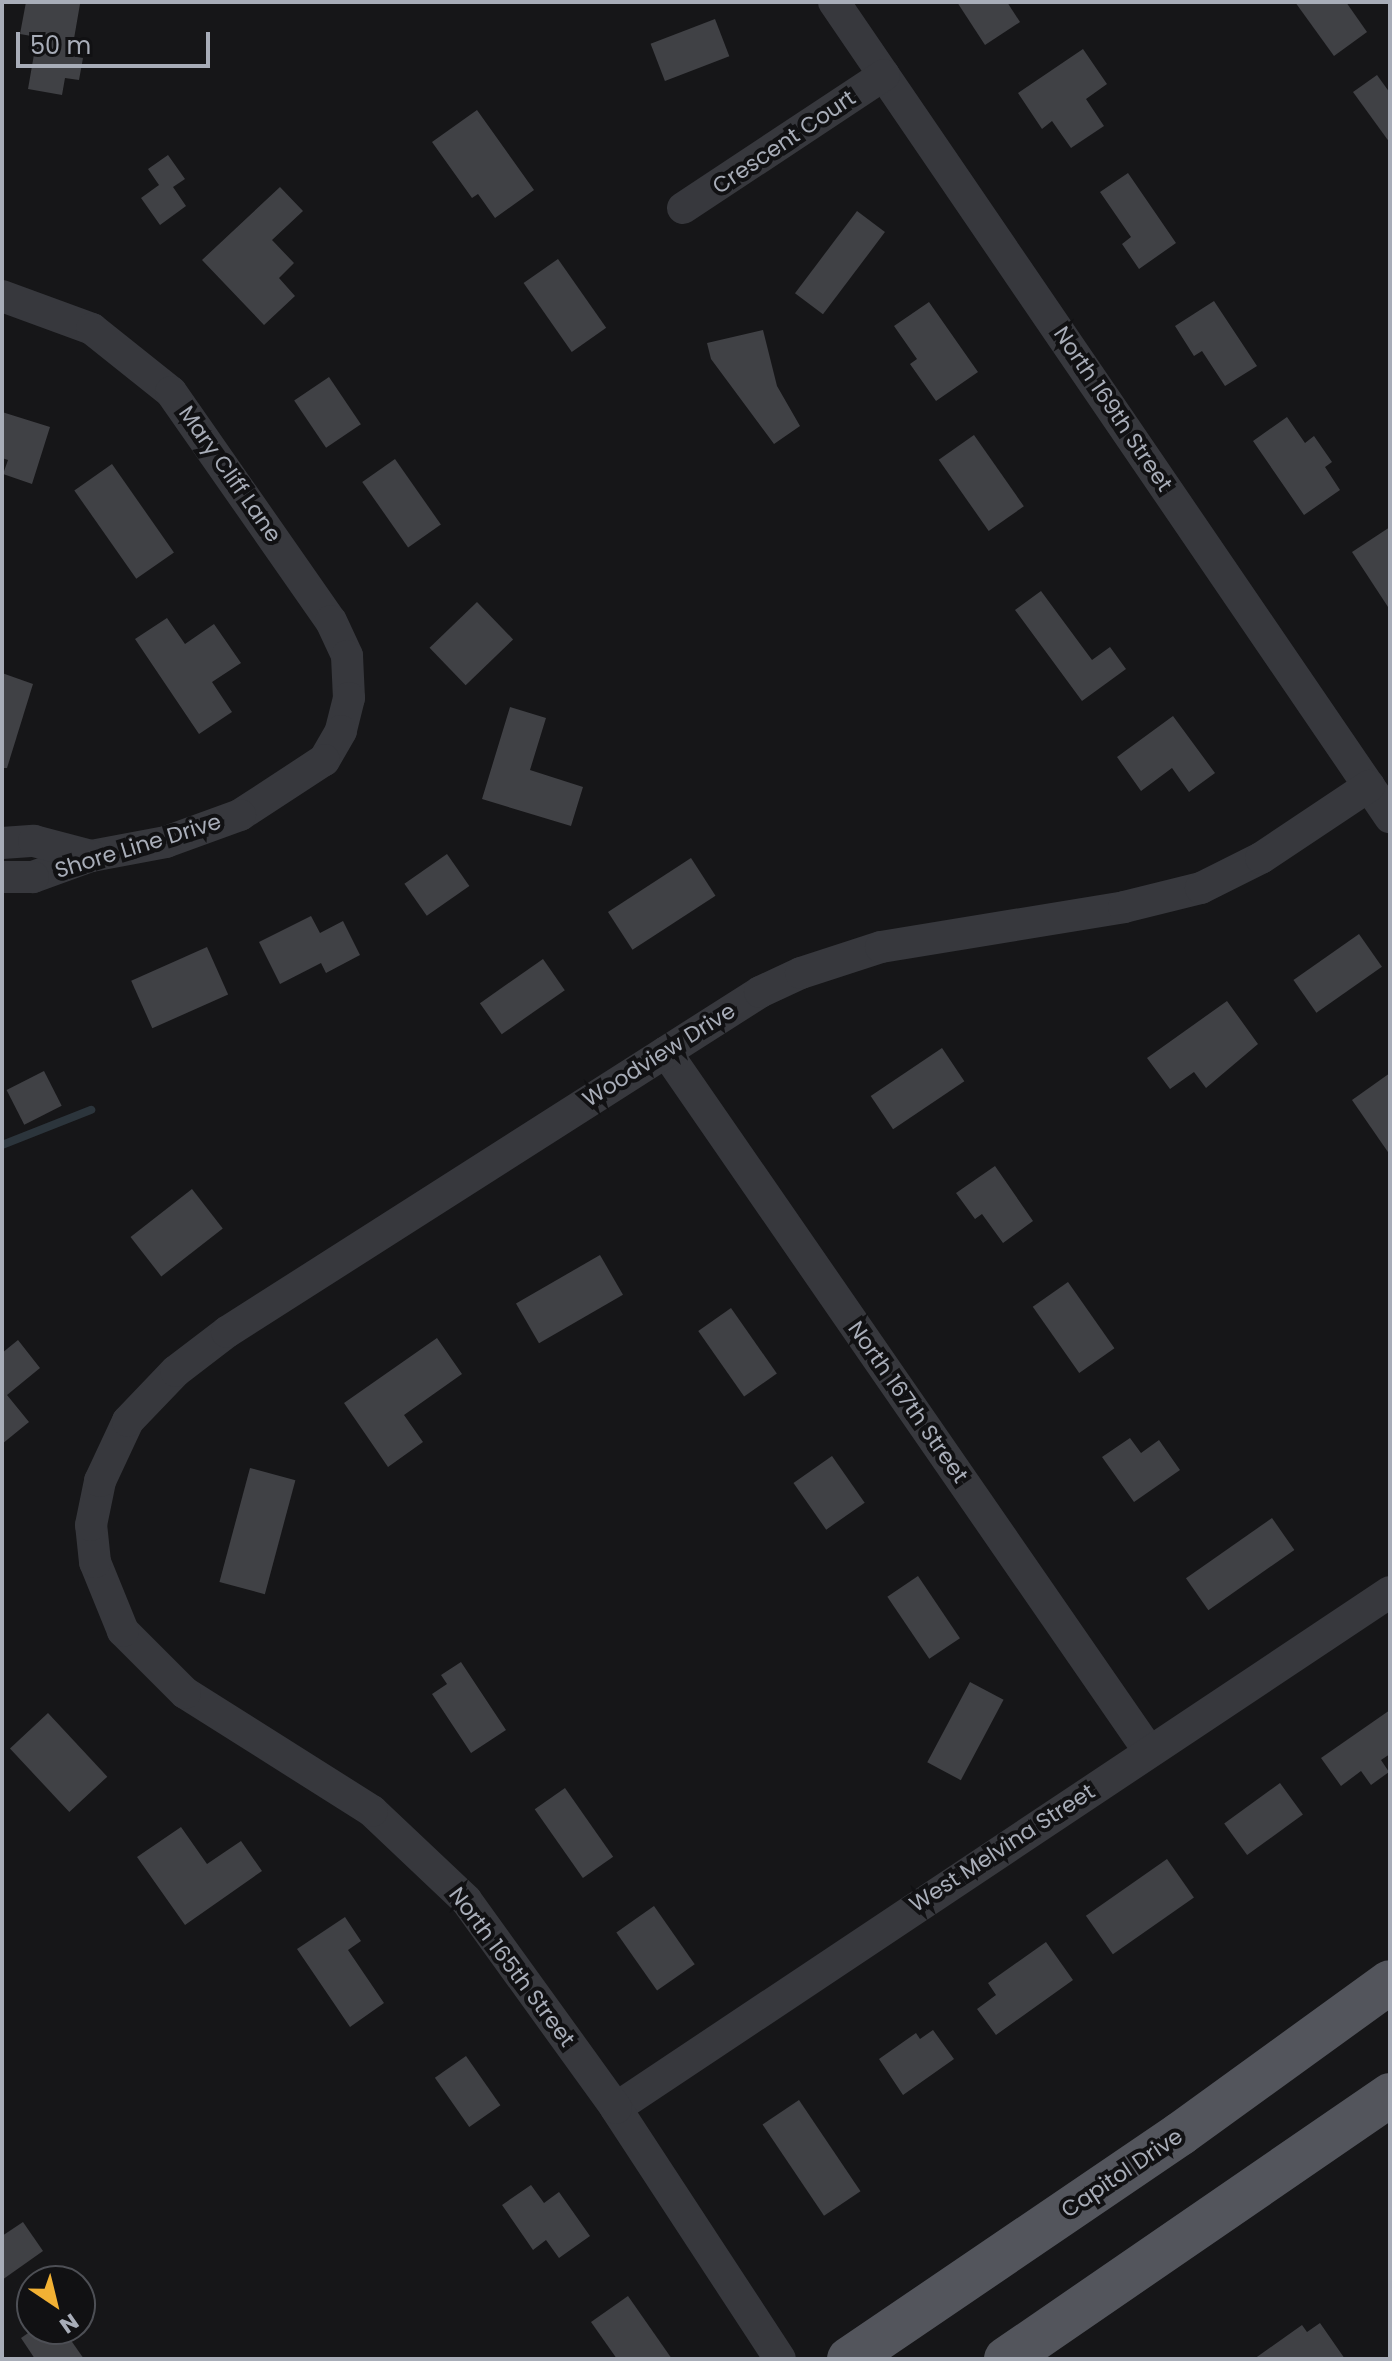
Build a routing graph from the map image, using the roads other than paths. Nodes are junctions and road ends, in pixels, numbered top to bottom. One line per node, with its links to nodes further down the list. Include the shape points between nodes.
1 (834, 2): 2 (street, North 169th Street)
2 (884, 75): 3 (street, Crescent Court); 6 (street, North 169th Street)
3 (683, 208)
4 (2, 296): 5 (street, Mary Cliff Lane, via 92,329 153,374 195,420)
5 (291, 561): 9 (street, Shore Line Drive, via 347,656 349,698 341,731 324,760 272,797 205,830)
6 (1369, 786): 7 (street, North 169th Street); 11 (street, Woodview Drive, via 1261,858 1201,888 837,960 760,992)
7 (1390, 817)
8 (2, 843): 9 (street, via 34,841)
9 (91, 856): 10 (street, Shore Line Drive, via 33,877)
10 (2, 877)
11 (666, 1052): 12 (street, Woodview Drive, via 451,1186 176,1371 128,1421 111,1453 100,1481); 14 (street, North 167th Street)
12 (93, 1538): 17 (street, North 165th Street, via 105,1595 123,1631 147,1660 185,1693 331,1782 422,1854 503,1948)
13 (1390, 1592): 14 (street, West Melvina Street)
14 (1149, 1751): 17 (street, West Melvina Street)
15 (1390, 1982): 19 (main road, Capitol Drive, via 1180,2134)
16 (1390, 2095): 20 (main road)
17 (616, 2108): 18 (street, North 165th Street)
18 (780, 2359)
19 (849, 2359)
20 (1006, 2359)

